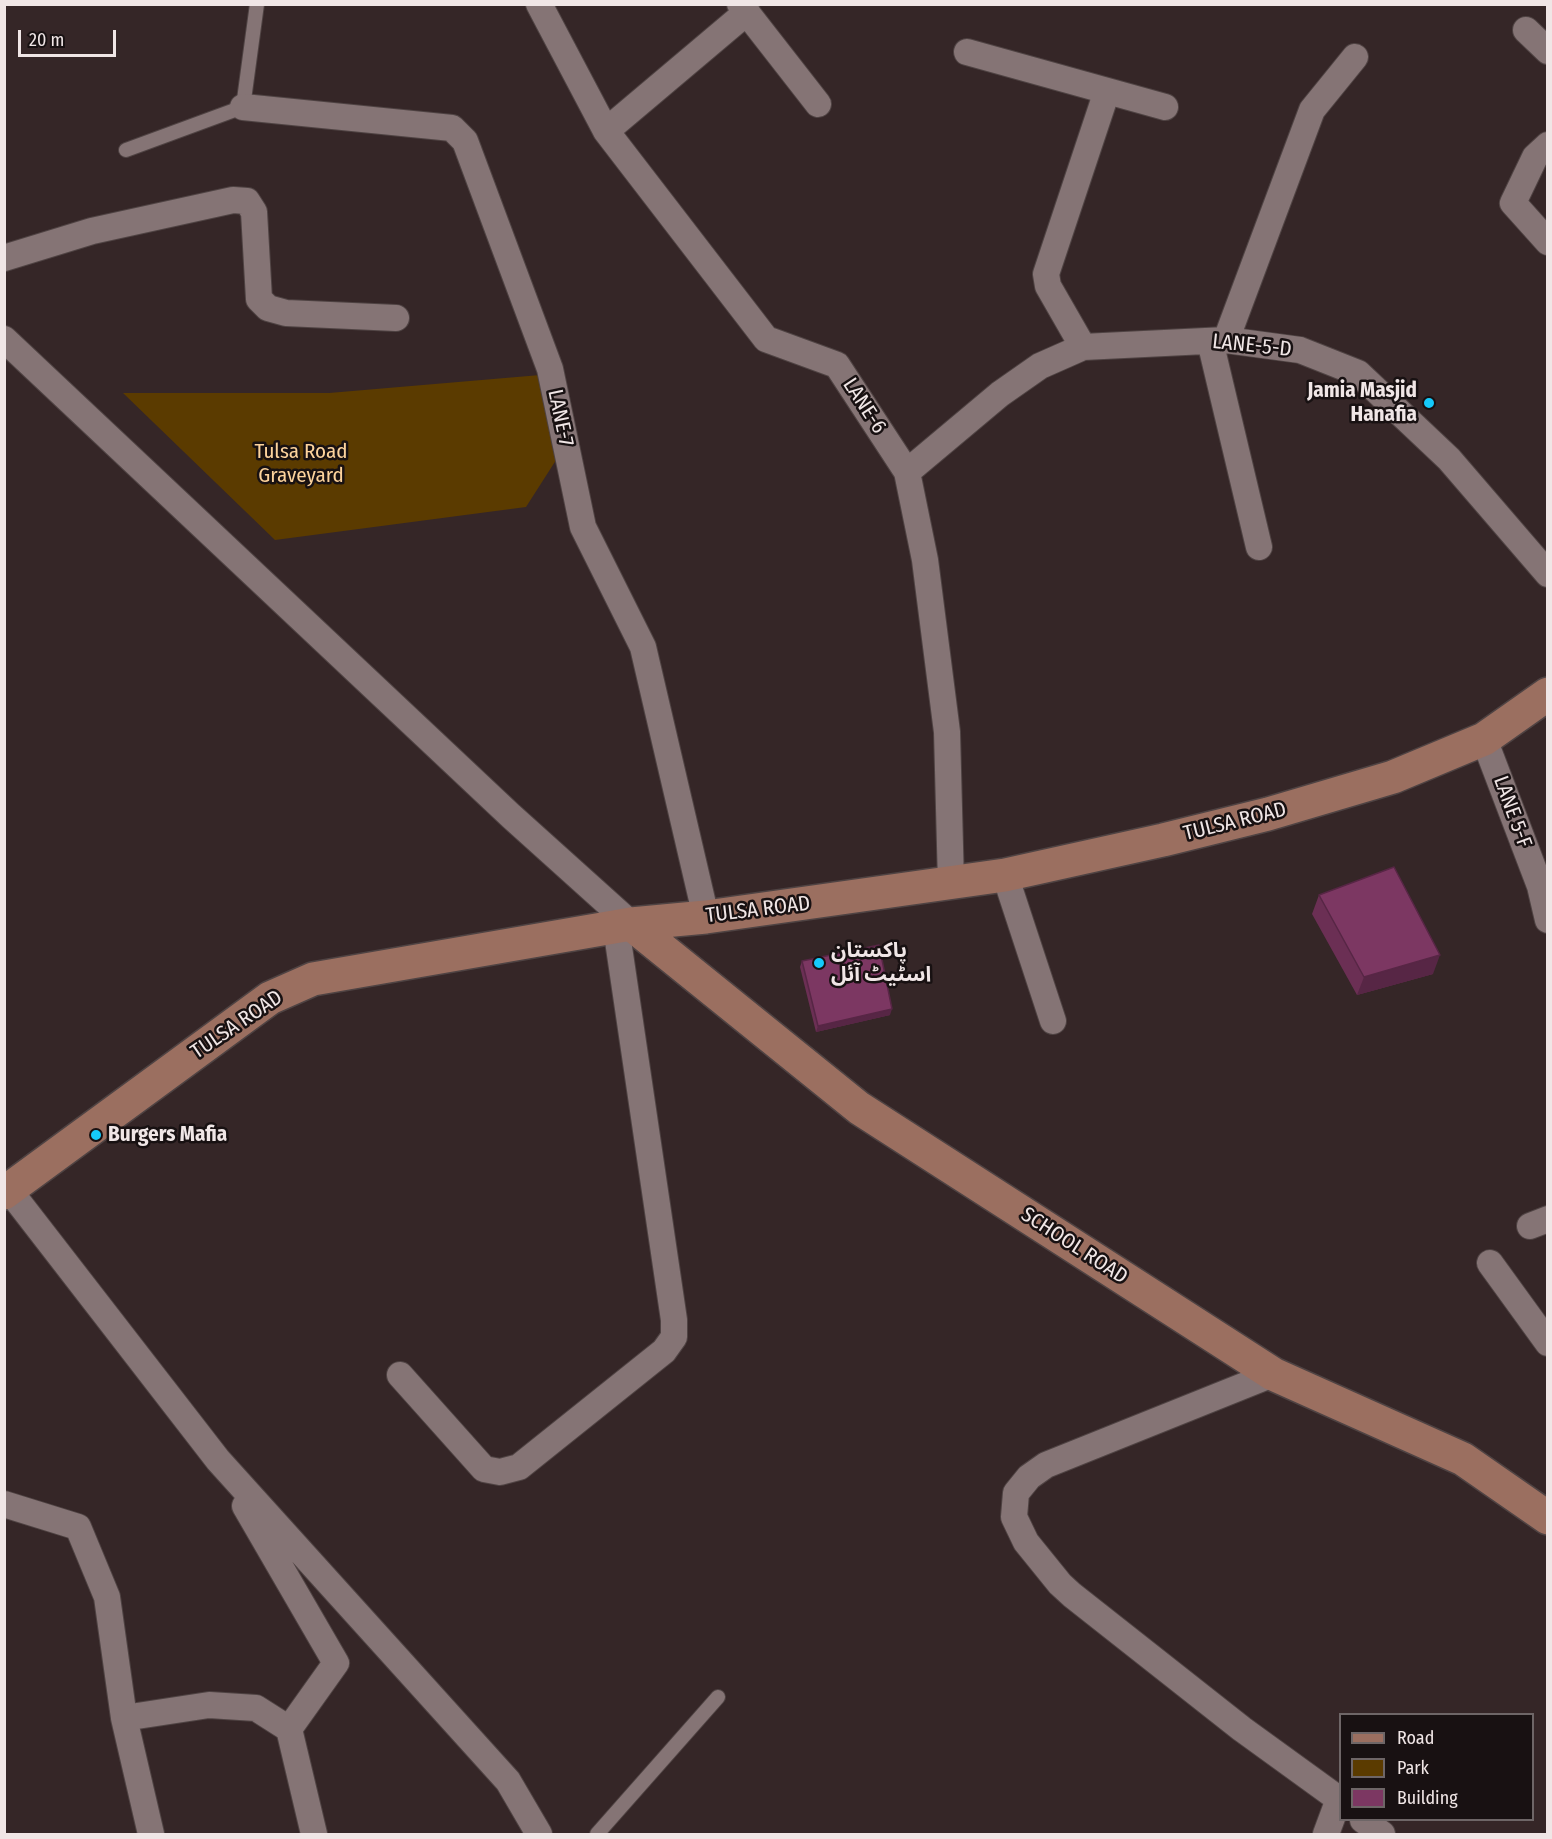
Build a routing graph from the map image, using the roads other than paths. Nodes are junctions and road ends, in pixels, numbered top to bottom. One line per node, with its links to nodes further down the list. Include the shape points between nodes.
1 (257, 4): 10 (lane)
2 (538, 4): 12 (street, LANE-6)
3 (743, 7): 9 (street); 12 (street)
4 (1526, 30): 5 (street)
5 (1548, 51)
6 (967, 52): 8 (street)
7 (1355, 57): 19 (street, via 1312,110)
8 (1107, 91): 11 (street); 20 (street, via 1046,273 1048,286)
9 (818, 104)
10 (243, 107): 14 (lane); 28 (street, LANE-7, via 452,128 465,141 550,369 583,527 643,647)
11 (1166, 107)
12 (606, 131): 21 (street, LANE-6, via 766,339 837,365)
13 (1548, 145): 15 (street, via 1535,157 1513,203)
14 (126, 150)
15 (1548, 242)
16 (4, 258): 17 (street, via 92,231 233,200 247,201 254,213 259,299 268,308 286,313)
17 (396, 318)
18 (4, 339): 30 (street)
19 (1218, 340): 20 (street, LANE-5-D); 22 (street); 23 (street, LANE-5-D, via 1300,350 1358,374 1449,459)
20 (1083, 347): 21 (street, LANE-5-D, via 1040,366 1000,394)
21 (907, 472): 27 (street, LANE-6, via 925,560 947,732)
22 (1259, 548)
23 (1548, 574)
24 (1548, 694): 25 (main road, TULSA ROAD)
25 (1484, 739): 26 (main road, TULSA ROAD, via 1393,777 1268,814); 29 (street, LANE 5-F, via 1540,886)
26 (1005, 876): 27 (main road, TULSA ROAD); 31 (street)
27 (951, 884): 28 (main road, TULSA ROAD)
28 (706, 917): 30 (main road, TULSA ROAD)
29 (1548, 920)
30 (624, 925): 32 (main road, TULSA ROAD, via 313,979 270,998); 35 (main road, SCHOOL ROAD, via 859,1108); 36 (street, via 674,1337 664,1351 519,1467 500,1472 484,1469)
31 (1053, 1022)
32 (7, 1192): 37 (street)
33 (1490, 1263): 34 (street)
34 (1548, 1343)
35 (1273, 1374): 39 (main road, SCHOOL ROAD, via 1463,1459); 43 (street, via 1046,1465 1016,1493 1014,1517 1026,1542 1059,1584 1242,1729)
36 (400, 1375)
37 (218, 1460): 42 (street, via 336,1663); 48 (street, via 508,1781)
38 (4, 1504): 41 (street, via 78,1527 107,1597)
39 (1548, 1518)
40 (718, 1697): 49 (lane)
41 (124, 1718): 42 (street, via 209,1706 256,1707); 46 (street)
42 (289, 1730): 47 (street)
43 (1339, 1799)
44 (1339, 1802): 50 (street)
45 (1365, 1821): 51 (street)
46 (151, 1834)
47 (314, 1834)
48 (539, 1834)
49 (597, 1834)
50 (1326, 1834)
51 (1382, 1834)

